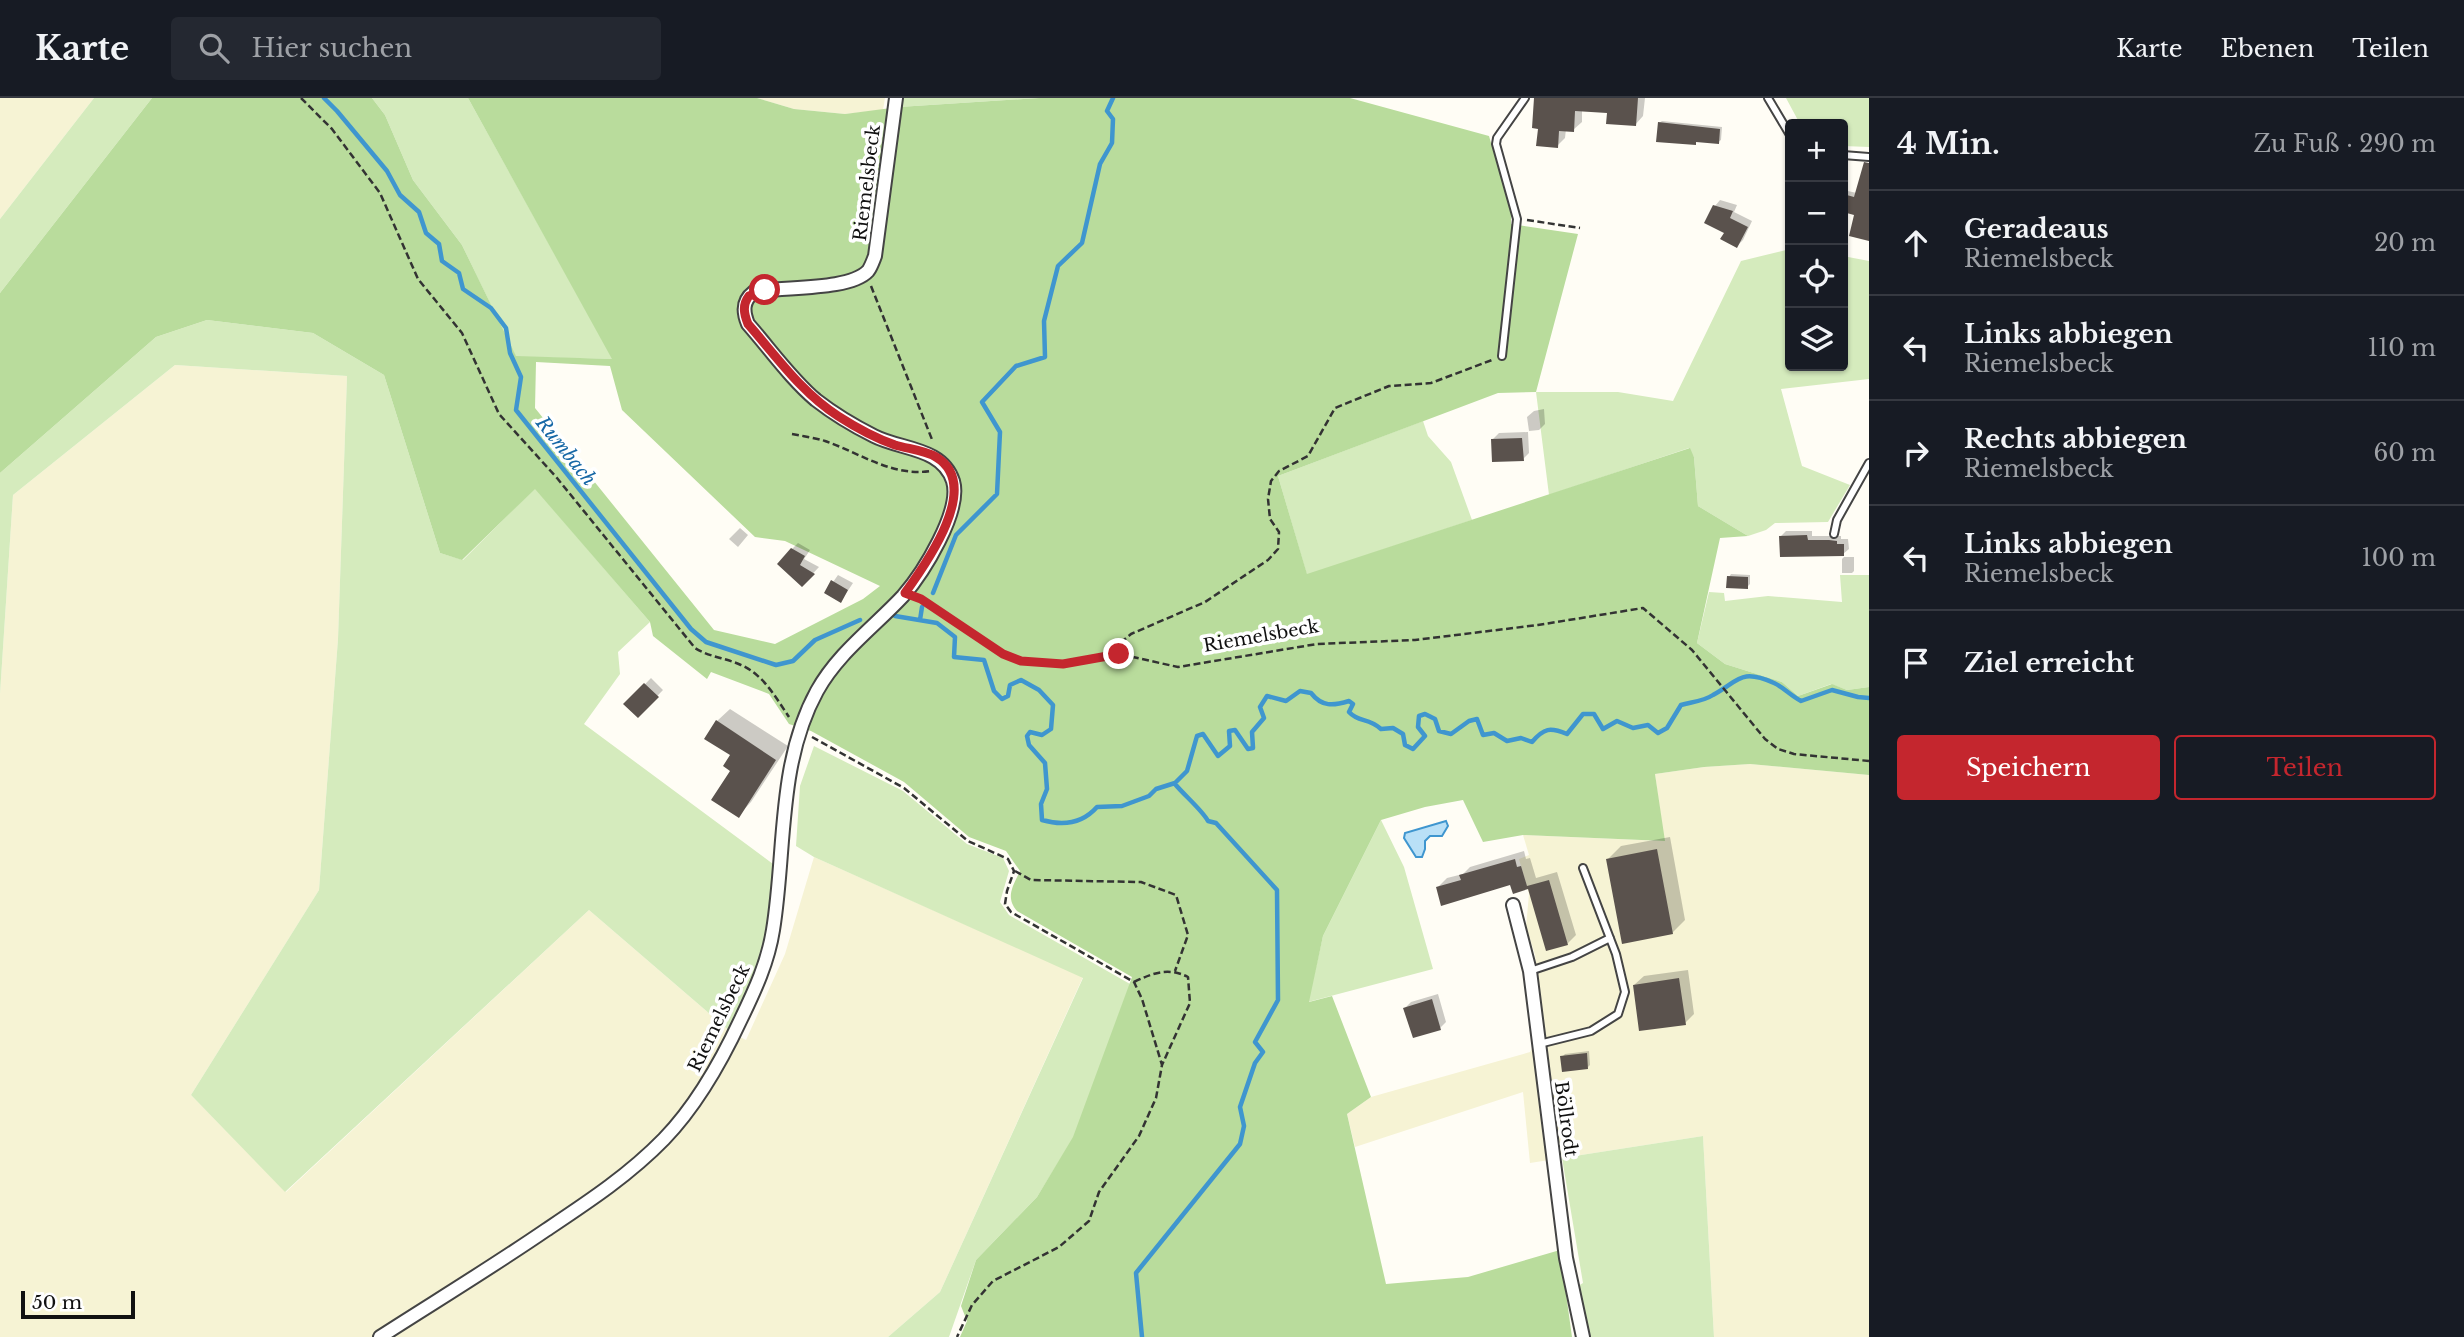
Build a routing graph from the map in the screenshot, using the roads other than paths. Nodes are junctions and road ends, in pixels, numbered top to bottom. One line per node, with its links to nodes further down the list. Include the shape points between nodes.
1 (895, 98): 15 (street, Riemelsbeck, via 875,256 866,273 825,286 754,292 744,305 748,324 815,399 877,438 937,458 954,485 951,514 936,545 905,593 832,665 800,731 789,774 773,930 763,972 703,1090 665,1138 608,1189)
2 (1525, 98): 7 (lane, via 1496,144 1517,219)
3 (1768, 98): 4 (lane)
4 (1785, 127)
5 (1848, 155): 6 (lane)
6 (1869, 157)
7 (1502, 356)
8 (1869, 463): 9 (lane)
9 (1834, 534)
10 (1583, 868): 12 (lane)
11 (1513, 905): 13 (street, Böllrodt)
12 (1609, 938): 13 (lane); 14 (lane, via 1625,992 1618,1014 1591,1031)
13 (1530, 971): 14 (street, Böllrodt)
14 (1538, 1045): 16 (street, Böllrodt, via 1566,1258)
15 (380, 1337)
16 (1583, 1337)

